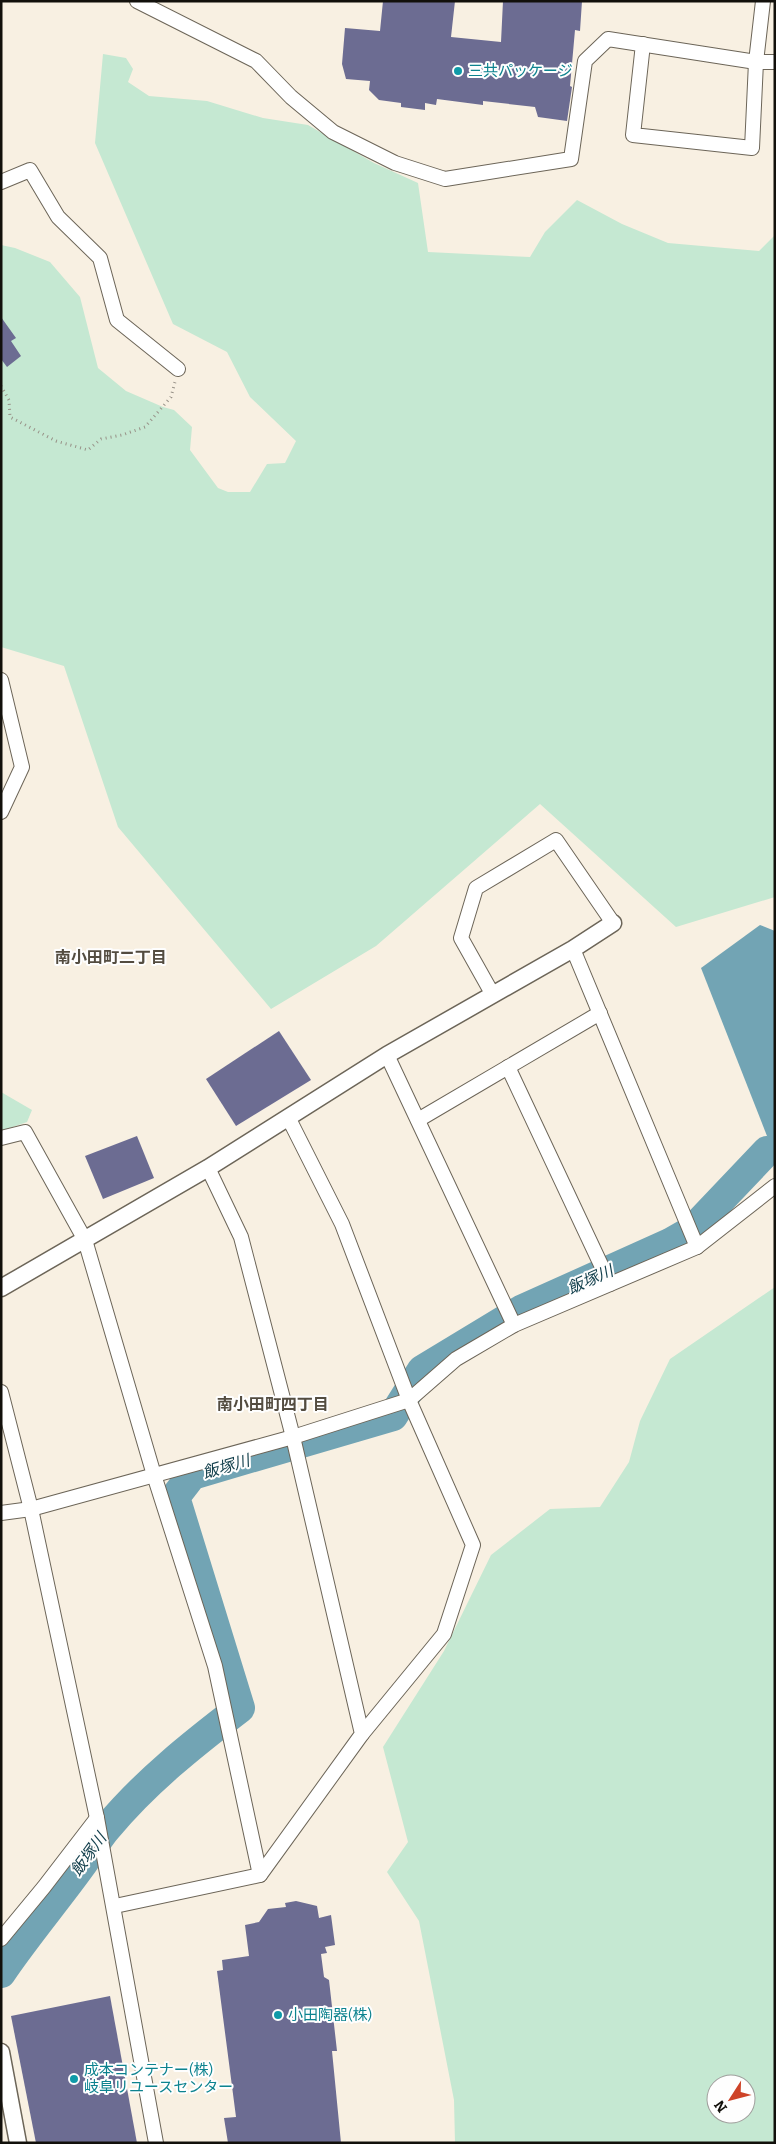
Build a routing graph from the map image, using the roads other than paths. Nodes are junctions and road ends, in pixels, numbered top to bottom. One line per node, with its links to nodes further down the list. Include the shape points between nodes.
1 (137, 1): 3 (street, via 256,61 291,97 333,132 395,164 445,179 571,159 585,61 608,39)
2 (763, 1): 4 (street)
3 (643, 44): 4 (street); 4 (street, via 633,135 752,148)
4 (756, 62): 5 (street)
5 (775, 62)
6 (1, 182): 7 (street, via 30,170 58,217 100,258 117,320)
7 (178, 369)
8 (1, 680): 9 (street, via 22,767)
9 (1, 812)
10 (613, 923): 11 (street); 12 (street, via 556,840 476,888 461,938)
11 (573, 949): 12 (street); 13 (street)
12 (492, 995): 14 (street)
13 (600, 1013): 15 (street); 22 (street)
14 (387, 1055): 16 (street); 17 (street)
15 (508, 1067): 17 (street); 23 (street)
16 (288, 1117): 19 (street); 27 (street, via 342,1224)
17 (418, 1120): 25 (street)
18 (1, 1138): 21 (street, via 25,1132)
19 (208, 1168): 21 (street); 28 (street, via 241,1237)
20 (775, 1186): 22 (street)
21 (85, 1240): 24 (street); 29 (street)
22 (697, 1247): 23 (street)
23 (610, 1284): 25 (street)
24 (1, 1288)
25 (514, 1325): 27 (street, via 456,1359)
26 (1, 1392): 30 (street)
27 (409, 1400): 28 (street); 32 (street, via 473,1545 444,1634)
28 (293, 1437): 29 (street); 32 (street)
29 (154, 1475): 30 (street); 34 (street, via 215,1666)
30 (31, 1509): 31 (street); 33 (street)
31 (1, 1513)
32 (362, 1734): 34 (street)
33 (97, 1818): 35 (street); 36 (street)
34 (260, 1875): 35 (street)
35 (114, 1906): 39 (street)
36 (1, 1939)
37 (1, 2052): 38 (street)
38 (18, 2143)
39 (156, 2143)

